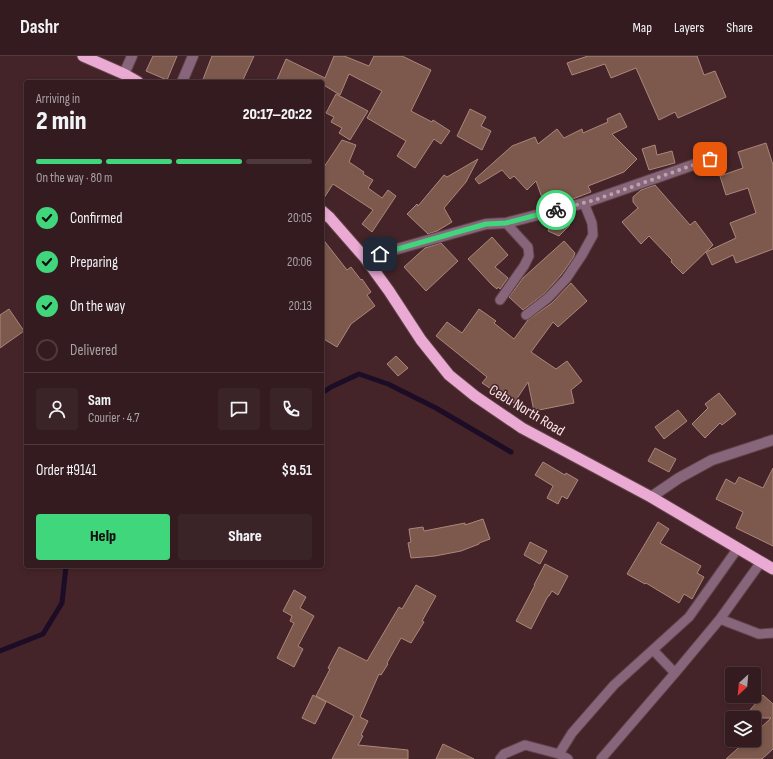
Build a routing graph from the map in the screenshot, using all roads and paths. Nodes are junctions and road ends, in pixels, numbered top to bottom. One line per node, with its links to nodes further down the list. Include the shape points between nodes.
1 (83, 56): 4 (highway)
2 (132, 56): 4 (street)
3 (193, 56): 6 (street)
4 (124, 74): 5 (highway)
5 (134, 80)
6 (183, 80)
7 (710, 159): 8 (street)
8 (584, 203): 10 (street); 13 (lane, via 592,223 593,235 590,242 566,279 548,298)
9 (324, 213): 11 (highway, Cebu North Road)
10 (506, 223): 11 (street, via 486,224); 12 (lane, via 528,247 529,256)
11 (365, 258): 15 (highway, Cebu North Road, via 421,340 449,375 522,428)
12 (500, 300)
13 (526, 315)
14 (773, 440): 15 (street, via 712,460)
15 (651, 497): 16 (highway, Cebu North Road)
16 (738, 548): 17 (highway, Cebu North Road); 21 (lane, via 689,617)
17 (761, 562): 18 (highway, Cebu North Road); 19 (lane)
18 (773, 569)
19 (720, 619): 20 (lane, via 759,634); 22 (lane)
20 (773, 633)
21 (653, 650): 22 (lane); 23 (lane, via 614,685 572,733)
22 (675, 674): 26 (lane)
23 (559, 754): 24 (lane, via 525,745 504,754); 25 (lane)
24 (500, 759)
25 (568, 759)
26 (601, 759)

